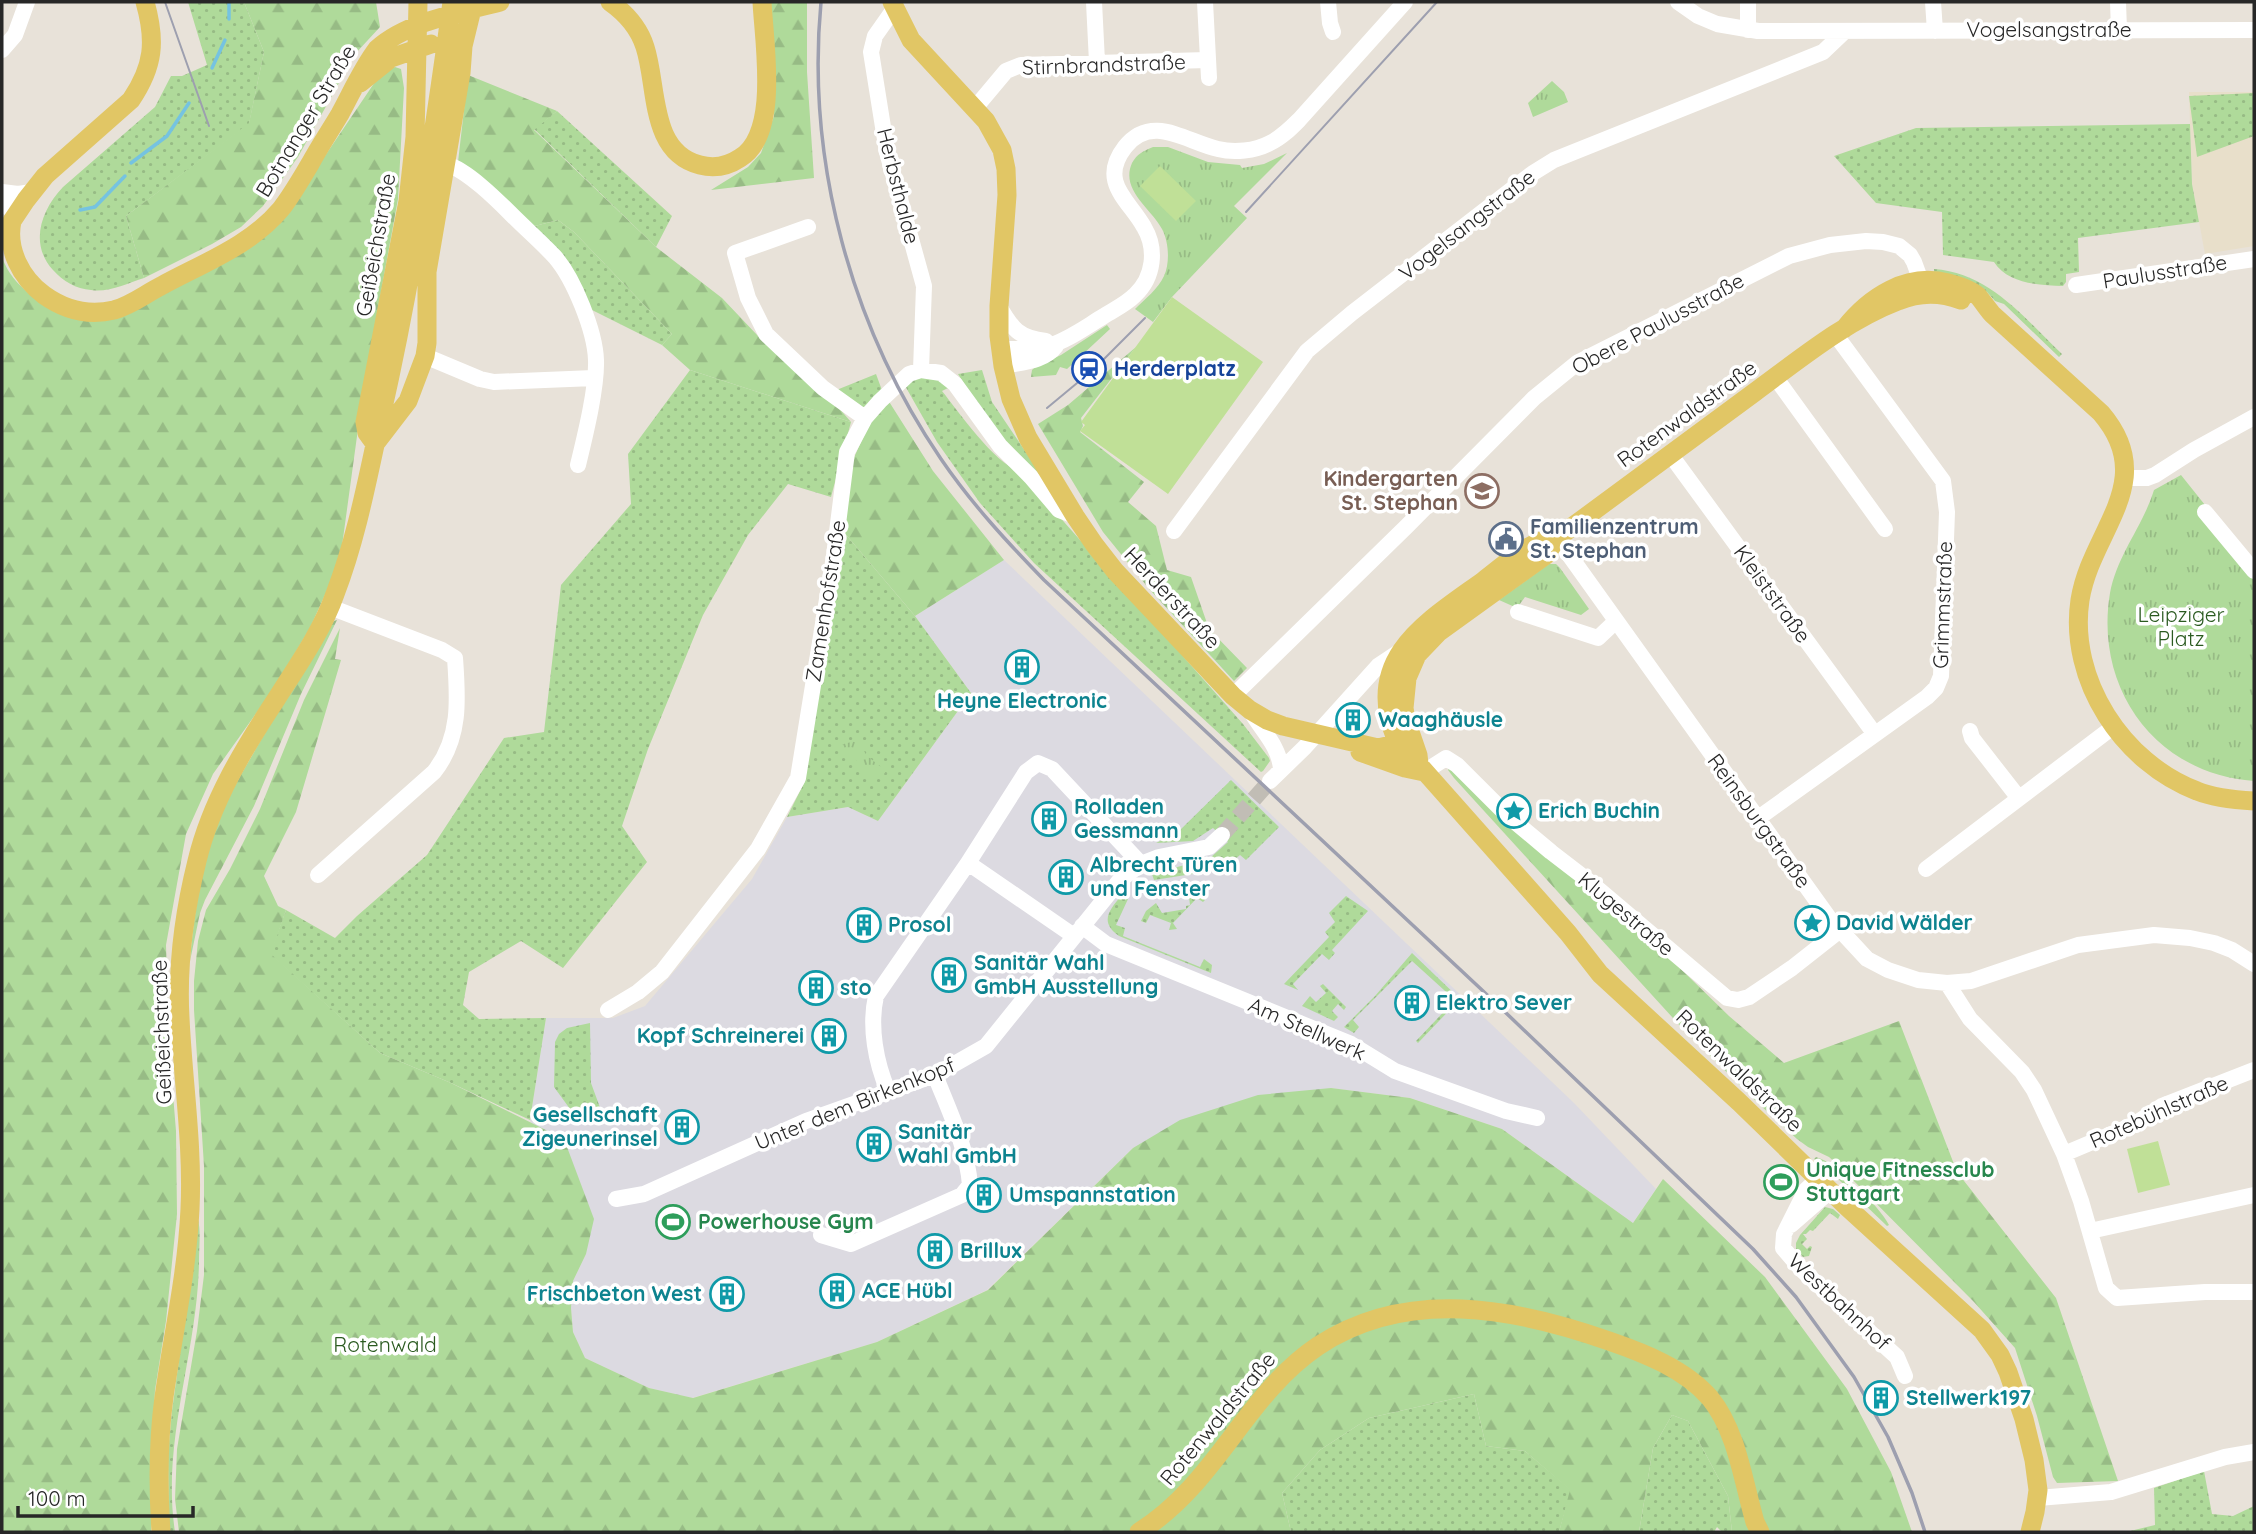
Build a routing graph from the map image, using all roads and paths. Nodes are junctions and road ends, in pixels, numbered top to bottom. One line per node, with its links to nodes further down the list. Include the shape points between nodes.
1 (27, 2): 26 (street, via 15,35)
2 (145, 2): 35 (main road, via 152,41 142,83 131,100)
3 (418, 2): 17 (main road, Geißeichstraße)
4 (500, 2): 16 (main road, Botnanger Straße)
5 (610, 2): 6 (main road, via 638,29 669,145 690,162 712,167 745,155 763,128)
6 (762, 2)
7 (1094, 2): 28 (street)
8 (1205, 2): 27 (street)
9 (1328, 2): 22 (street)
10 (1405, 2): 43 (street, via 1299,120 1270,143 1220,150 1165,130 1143,133 1127,145 1116,164 1115,177 1122,198 1150,241 1149,277 1131,299)
11 (1678, 2): 18 (street, Vogelsangstraße, via 1717,24)
12 (1748, 2): 18 (street)
13 (1933, 2): 21 (street)
14 (2118, 2): 19 (street)
15 (893, 6): 32 (main road, via 911,40); 47 (street, Herbsthalde, via 871,52 887,152 923,286)
16 (472, 9): 17 (main road, Botnanger Straße); 25 (main road, Geißeichstraße)
17 (435, 17): 24 (main road, Geißeichstraße); 25 (main road, via 452,27); 30 (main road, Botnanger Straße, via 386,41); 44 (main road, Geißeichstraße, via 426,185)
18 (1748, 30): 23 (street, Vogelsangstraße)
19 (2119, 30): 20 (street, Vogelsangstraße); 21 (street, Vogelsangstraße)
20 (2254, 30)
21 (1935, 31): 23 (street, Vogelsangstraße)
22 (1333, 32)
23 (1844, 32): 59 (street, Vogelsangstraße, via 1823,52 1554,160 1533,173 1307,351)
24 (424, 46): 30 (main road, via 391,58); 31 (main road, via 442,55); 52 (main road, Geißeichstraße, via 408,201 365,422)
25 (463, 46): 31 (main road, Geißeichstraße)
26 (2, 50)
27 (1209, 60): 28 (street, Stirnbrandstraße); 29 (street)
28 (1097, 62): 32 (street, Stirnbrandstraße, via 1021,65 1006,71)
29 (1209, 78)
30 (353, 88): 35 (main road, Botnanger Straße, via 293,192 273,217 238,245 160,286 101,302 76,300 53,289 28,260)
31 (457, 92): 33 (main road, Geißeichstraße)
32 (975, 108): 40 (main road, via 995,135 1006,169)
33 (446, 164): 41 (main road, Geißeichstraße, via 427,272); 49 (street, via 460,170 508,211 569,276 590,332 596,358)
34 (2, 192): 35 (street, via 18,194)
35 (16, 206)
36 (808, 227): 51 (street, via 735,253 748,298 766,334 823,388)
37 (2254, 259): 38 (street, Paulusstraße)
38 (2076, 285)
39 (1923, 287): 42 (main road, Rotenwaldstraße); 55 (main road, Rotenwaldstraße, via 1992,314 2109,423 2120,443); 67 (street, Obere Paulusstraße, via 1910,255 1899,246 1866,241 1812,249 1789,256 1577,363 1534,398)
40 (999, 306): 43 (street, via 1023,336); 46 (main road)
41 (427, 327): 44 (main road, via 417,354); 45 (main road, Geißeichstraße)
42 (1840, 331): 48 (main road, Rotenwaldstraße); 72 (street, Grimmstraße, via 1943,481 1947,512 1941,676 1927,697)
43 (1059, 342): 46 (street, via 1038,359)
44 (395, 355): 52 (main road, Geißeichstraße)
45 (425, 356): 49 (street, via 494,382); 52 (main road, Geißeichstraße, via 408,401)
46 (1001, 358): 57 (main road, Herderstraße, via 1020,421)
47 (922, 370): 51 (street, Zamenhofstraße, via 909,374); 57 (street, via 949,379 1000,446 1059,510)
48 (1776, 377): 53 (main road, Rotenwaldstraße); 58 (street)
49 (594, 378): 54 (street, via 588,449)
50 (2254, 417): 55 (street, via 2155,475)
51 (865, 418): 89 (street, Zamenhofstraße, via 847,452 798,778 758,849 662,972)
52 (375, 444): 62 (main road, Geißeichstraße, via 352,541)
53 (1670, 454): 60 (main road, Rotenwaldstraße); 72 (street, Kleiststraße)
54 (578, 465)
55 (2126, 478): 70 (main road, Rotenwaldstraße, via 2083,587 2079,621 2088,676)
56 (2205, 512): 61 (street)
57 (1075, 516): 67 (main road, Herderstraße, via 1115,571)
58 (1885, 529)
59 (1174, 531)
60 (1557, 538): 63 (main road, Rotenwaldstraße, via 1536,542); 65 (street, Reinsburgstraße)
61 (2254, 571)
62 (330, 607): 84 (street, via 455,658 456,714 450,746 434,772); 104 (main road, Geißeichstraße, via 223,790 198,856 183,928 180,1017 191,1197 160,1442)
63 (1461, 607): 66 (main road, Rotenwaldstraße, via 1421,628); 69 (main road, Rotenwaldstraße, via 1417,655 1407,678)
64 (1518, 612): 65 (street, via 1598,638)
65 (1616, 621): 79 (street, Reinsburgstraße)
66 (1399, 652): 73 (street, Rotenwaldstraße, via 1378,666); 75 (main road, Rotenwaldstraße, via 1387,695)
67 (1233, 696): 68 (main road, Herderstraße)
68 (1250, 710): 73 (main road, Herderstraße, via 1283,726); 73 (street, via 1274,744 1280,760 1276,775)
69 (1406, 720): 75 (main road); 76 (main road, Rotenwaldstraße)
70 (2113, 727): 77 (street); 78 (main road, Rotenwaldstraße, via 2144,759 2186,787)
71 (1970, 732): 77 (street)
72 (1874, 733): 79 (street, Grimmstraße)
73 (1317, 734): 74 (main road, Herderstraße)
74 (1345, 741): 75 (main road, Herderstraße, via 1378,748); 76 (main road, via 1362,753 1405,768)
75 (1396, 744): 76 (main road, Rotenwaldstraße)
76 (1421, 768): 86 (street, Klugestraße, via 1446,758 1457,765 1508,816 1727,998 1749,997); 95 (main road, Rotenwaldstraße, via 1600,974)
77 (2018, 797): 83 (street)
78 (2254, 801)
79 (1757, 819): 86 (street, Reinsburgstraße)
80 (1222, 835): 82 (street, Unter dem Birkenkopf, via 1209,847)
81 (968, 863): 82 (street, via 1026,772 1038,763 1052,769); 85 (street, Am Stellwerk); 92 (street, via 876,996 876,1049)
82 (1141, 864): 85 (street, Unter dem Birkenkopf, via 1119,881)
83 (1926, 869)
84 (318, 876)
85 (1078, 931): 91 (street, Unter dem Birkenkopf, via 986,1046); 93 (street, Am Stellwerk, via 1352,1044 1395,1072)
86 (1839, 931): 88 (street, Reinsburgstraße, via 1867,959 1888,970)
87 (2254, 964): 88 (street, Reinsburgstraße, via 2214,943 2154,935 2078,945 1970,981)
88 (1947, 983): 94 (street, via 1974,1024 2022,1072)
89 (607, 1010)
90 (2254, 1070): 94 (street, Rotebühlstraße, via 2162,1106 2135,1124)
91 (935, 1075): 92 (street, Unter dem Birkenkopf); 99 (street, via 963,1148 970,1185 962,1195 851,1244)
92 (888, 1091): 97 (street, Unter dem Birkenkopf, via 806,1121 644,1194)
93 (1537, 1118)
94 (2064, 1153): 98 (street)
95 (1824, 1185): 101 (street, Westbahnhof, via 1784,1234 1783,1248 1897,1357); 103 (main road, Rotenwaldstraße, via 1970,1317 1992,1343 2024,1419)
96 (2254, 1195): 98 (street)
97 (616, 1199)
98 (2091, 1231): 100 (street, via 2106,1288 2117,1298)
99 (821, 1235)
100 (2254, 1292)
101 (1905, 1376)
102 (2254, 1452): 103 (street, via 2111,1492)
103 (2038, 1498): 107 (main road, Rotenwaldstraße)
104 (161, 1532)
105 (1139, 1532): 106 (main road, Rotenwaldstraße, via 1190,1491 1273,1385 1317,1346 1376,1318 1450,1307 1504,1312 1576,1329 1667,1365 1700,1388 1724,1420)
106 (1760, 1532)
107 (2029, 1532)

